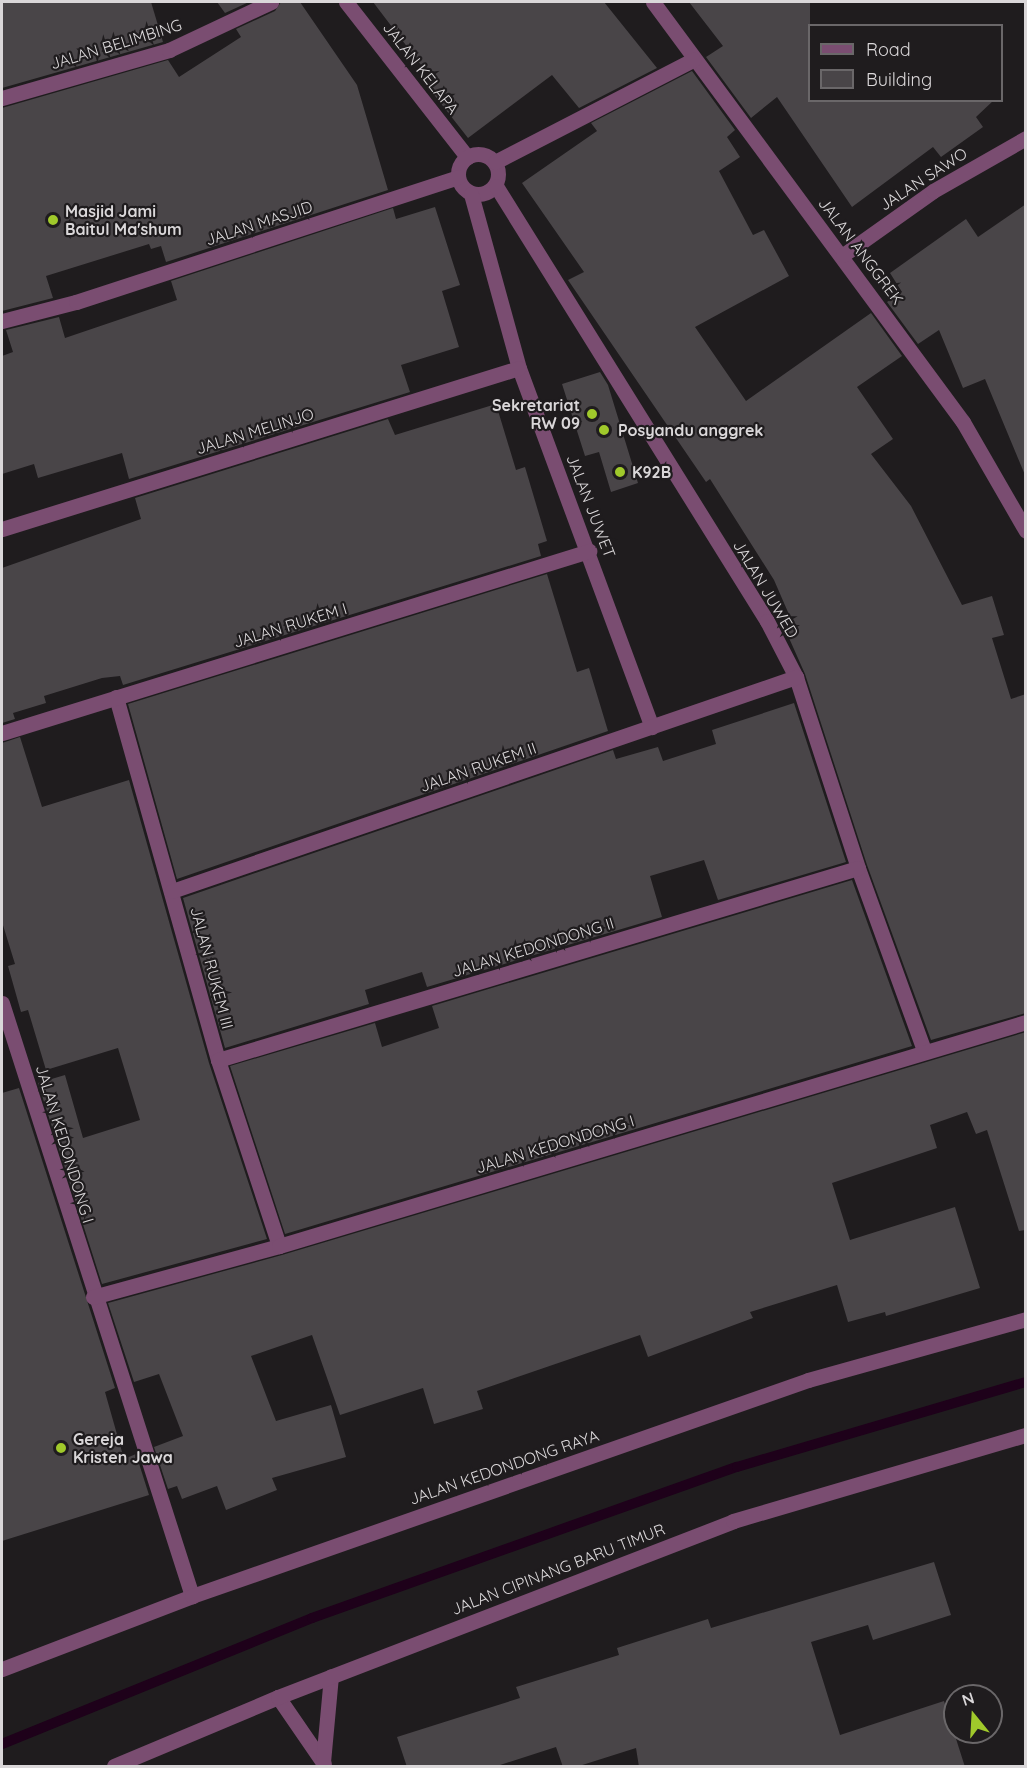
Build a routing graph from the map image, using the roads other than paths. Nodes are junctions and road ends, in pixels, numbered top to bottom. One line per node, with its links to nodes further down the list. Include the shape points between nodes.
1 (271, 2): 5 (street, JALAN BELIMBING, via 169,50)
2 (346, 2): 7 (street, JALAN KELAPA)
3 (653, 2): 4 (street, JALAN ANGGREK)
4 (693, 60): 8 (street); 12 (street, JALAN ANGGREK)
5 (2, 98)
6 (1025, 138): 12 (street, JALAN SAWO, via 933,191)
7 (467, 157): 8 (street, via 488,155); 9 (street)
8 (495, 162): 10 (street, via 499,171)
9 (458, 177): 11 (street); 13 (street, JALAN MASJID, via 76,302)
10 (496, 186): 11 (street); 18 (street, JALAN JUWED, via 767,621)
11 (471, 194): 14 (street, JALAN JUWET)
12 (843, 255): 16 (street, JALAN ANGGREK, via 963,422)
13 (2, 321)
14 (519, 368): 15 (street, JALAN MELINJO); 17 (street, JALAN JUWET)
15 (2, 528)
16 (1026, 531)
17 (590, 551): 19 (street, JALAN RUKEM I); 20 (street, JALAN JUWET)
18 (796, 677): 20 (street, JALAN RUKEM II); 22 (street, JALAN JUWED)
19 (116, 697): 21 (street, JALAN RUKEM I); 23 (street, JALAN RUKEM III)
20 (652, 727): 23 (street, JALAN RUKEM II)
21 (2, 733)
22 (858, 868): 26 (street, JALAN JUWED); 27 (street, JALAN KEDONDONG II)
23 (172, 891): 27 (street, JALAN RUKEM III)
24 (2, 1003): 29 (street, JALAN KEDONDONG I)
25 (1026, 1022): 26 (street, JALAN KEDONDONG I)
26 (924, 1050): 28 (street, JALAN KEDONDONG I)
27 (218, 1060): 28 (street, JALAN RUKEM III)
28 (279, 1246): 29 (street, JALAN KEDONDONG I)
29 (93, 1297): 32 (street, JALAN KEDONDONG I)
30 (1026, 1319): 32 (street, JALAN KEDONDONG RAYA, via 808,1380)
31 (1026, 1435): 34 (street, JALAN CIPINANG BARU TIMUR, via 733,1521)
32 (192, 1596): 33 (street, JALAN KEDONDONG RAYA)
33 (2, 1669)
34 (330, 1676): 35 (street, JALAN CIPINANG BARU TIMUR); 36 (street)
35 (278, 1697): 36 (street); 37 (street, JALAN CIPINANG BARU TIMUR)
36 (324, 1764)
37 (114, 1767)

